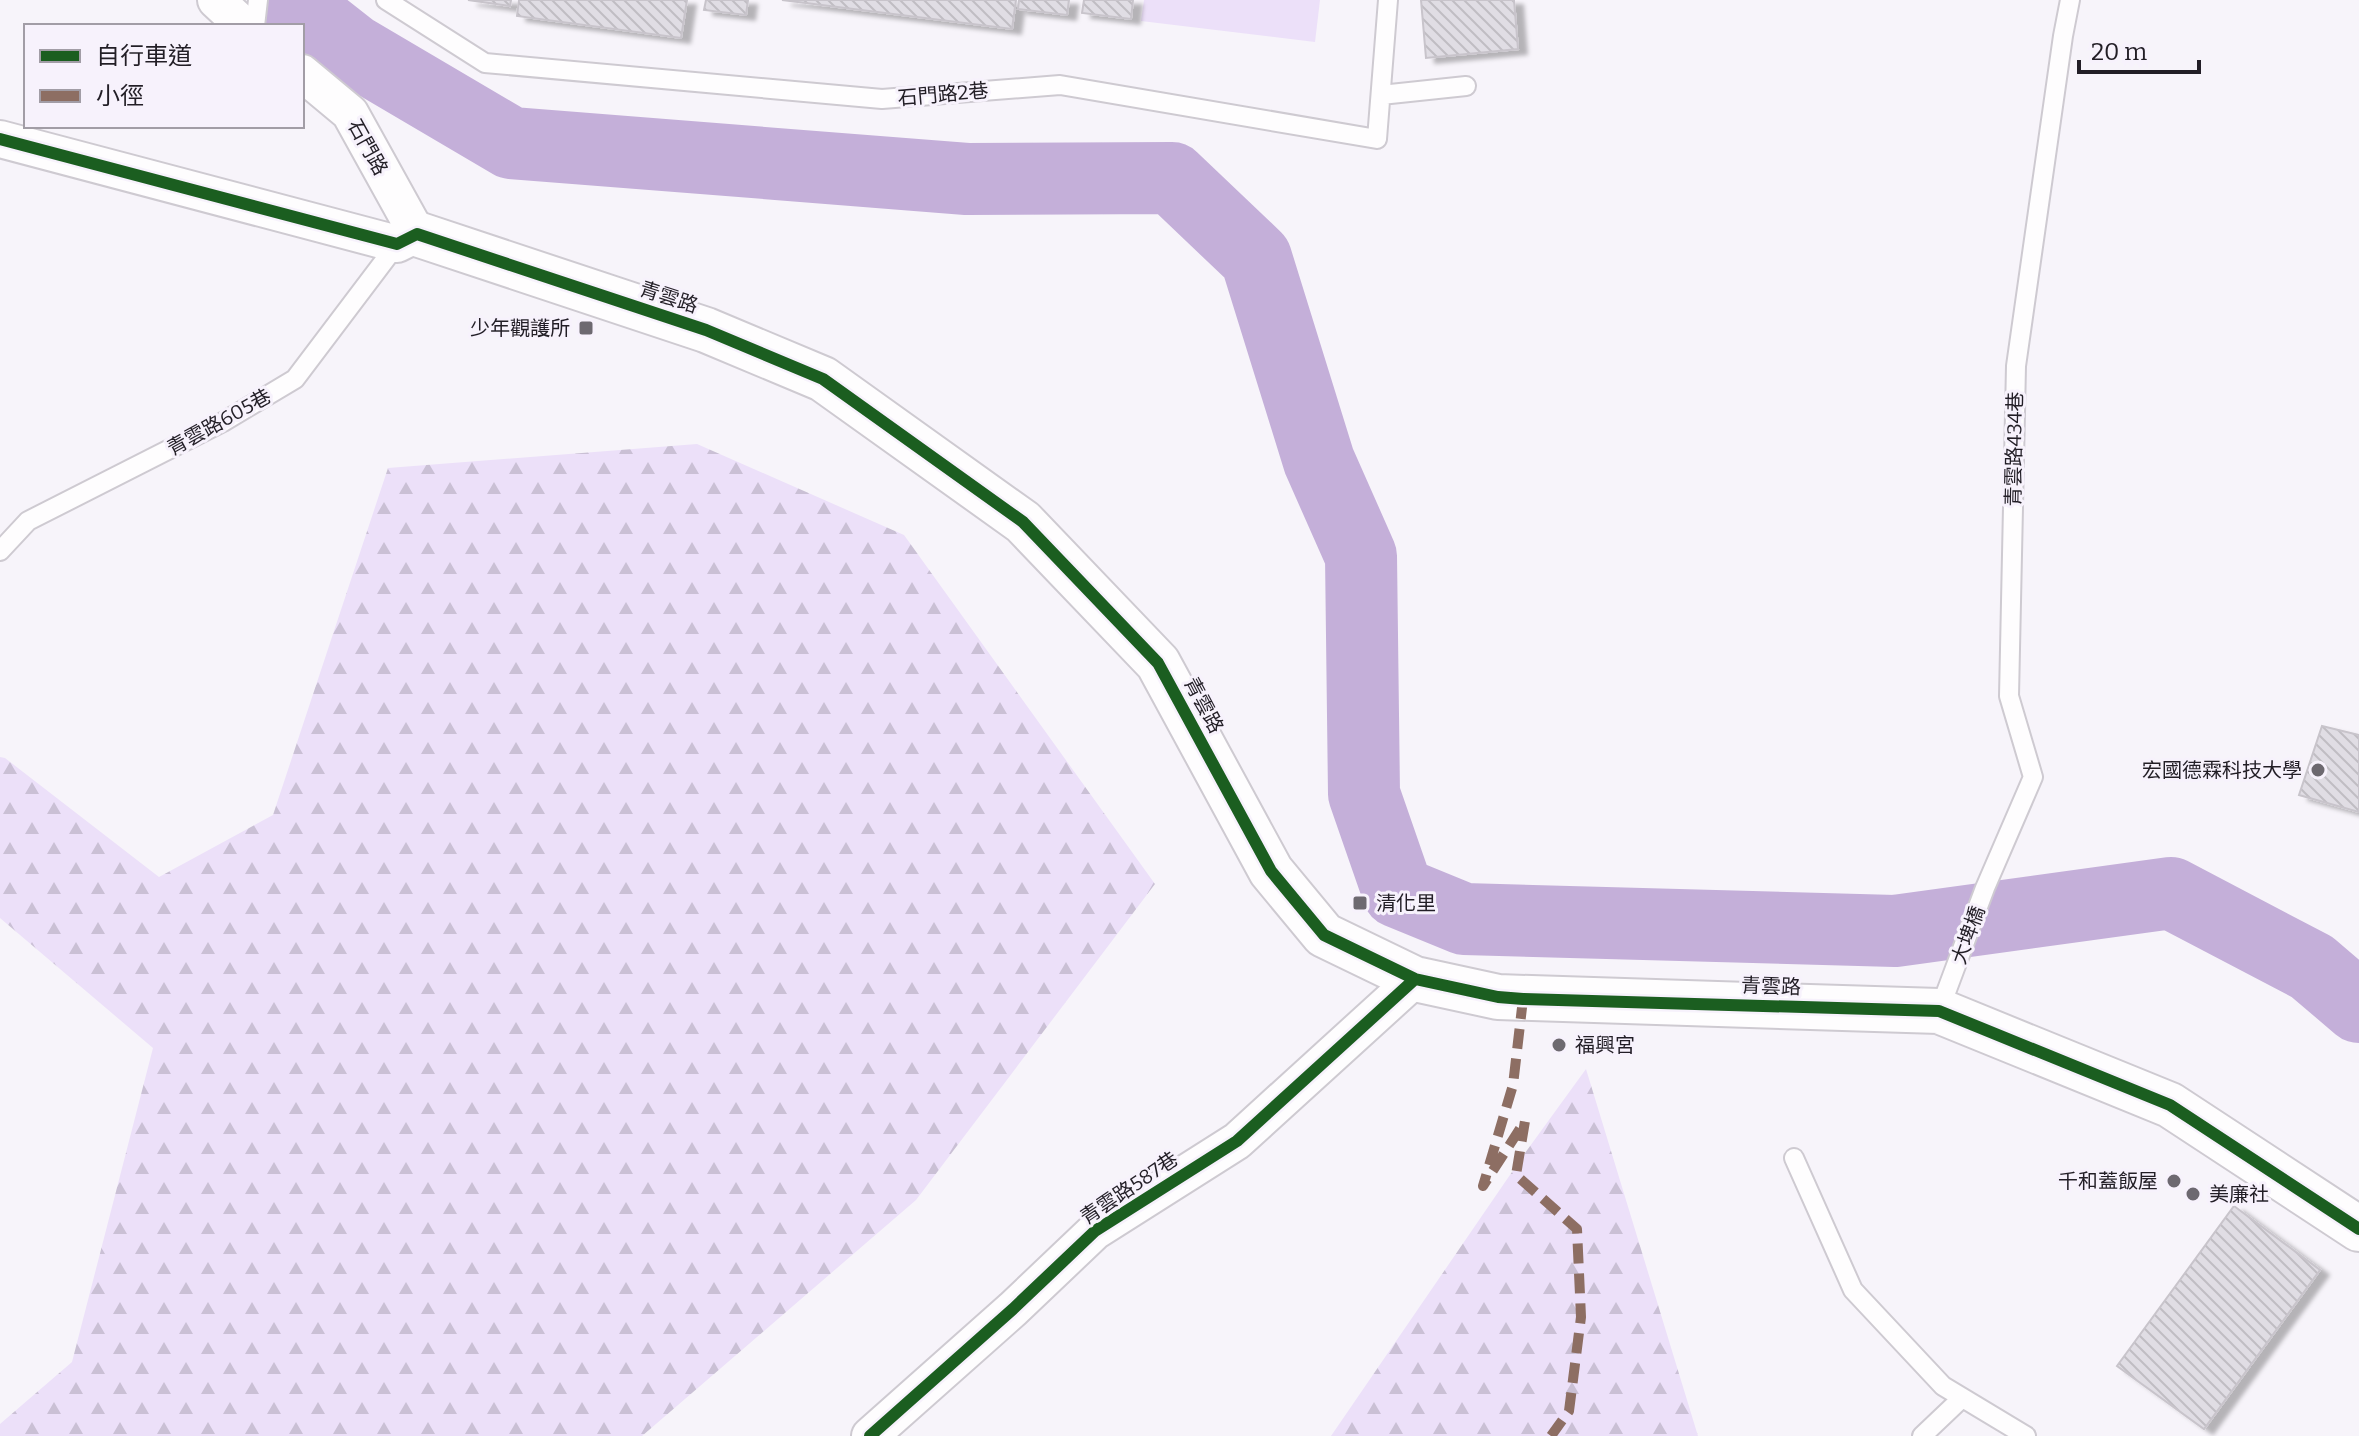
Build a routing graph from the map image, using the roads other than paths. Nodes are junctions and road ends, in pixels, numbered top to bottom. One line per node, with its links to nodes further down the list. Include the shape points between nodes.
1 (216, 0): 6 (street)
2 (258, 0): 7 (lane)
3 (386, 0): 10 (lane, 石門路2巷, via 485,63 882,99 1060,85 1377,139)
4 (1388, 0): 10 (lane, 石門路2巷)
5 (2070, 0): 14 (lane, 青雲路434巷, via 2016,366 2009,696 2033,777)
6 (242, 24)
7 (255, 24)
8 (304, 75): 12 (street, 石門路, via 350,113)
9 (1466, 86): 10 (lane)
10 (1381, 95)
11 (0, 139): 12 (street, 青雲路)
12 (407, 239): 13 (lane, 青雲路605巷, via 295,379 223,422 28,521); 15 (street, 青雲路, via 706,330 823,379 1023,522 1158,663 1271,871 1324,935)
13 (0, 551)
14 (1985, 888): 16 (lane, 大埤橋)
15 (1415, 979): 16 (street, 青雲路, via 1523,999); 20 (street, 青雲路587巷, via 1237,1141 1095,1231)
16 (1946, 996): 18 (street, 青雲路, via 2170,1105)
17 (1794, 1158): 19 (lane, via 1853,1290 1943,1386)
18 (2359, 1229)
19 (1962, 1398): 21 (lane); 22 (lane)
20 (870, 1436)
21 (1922, 1436)
22 (2026, 1436)

